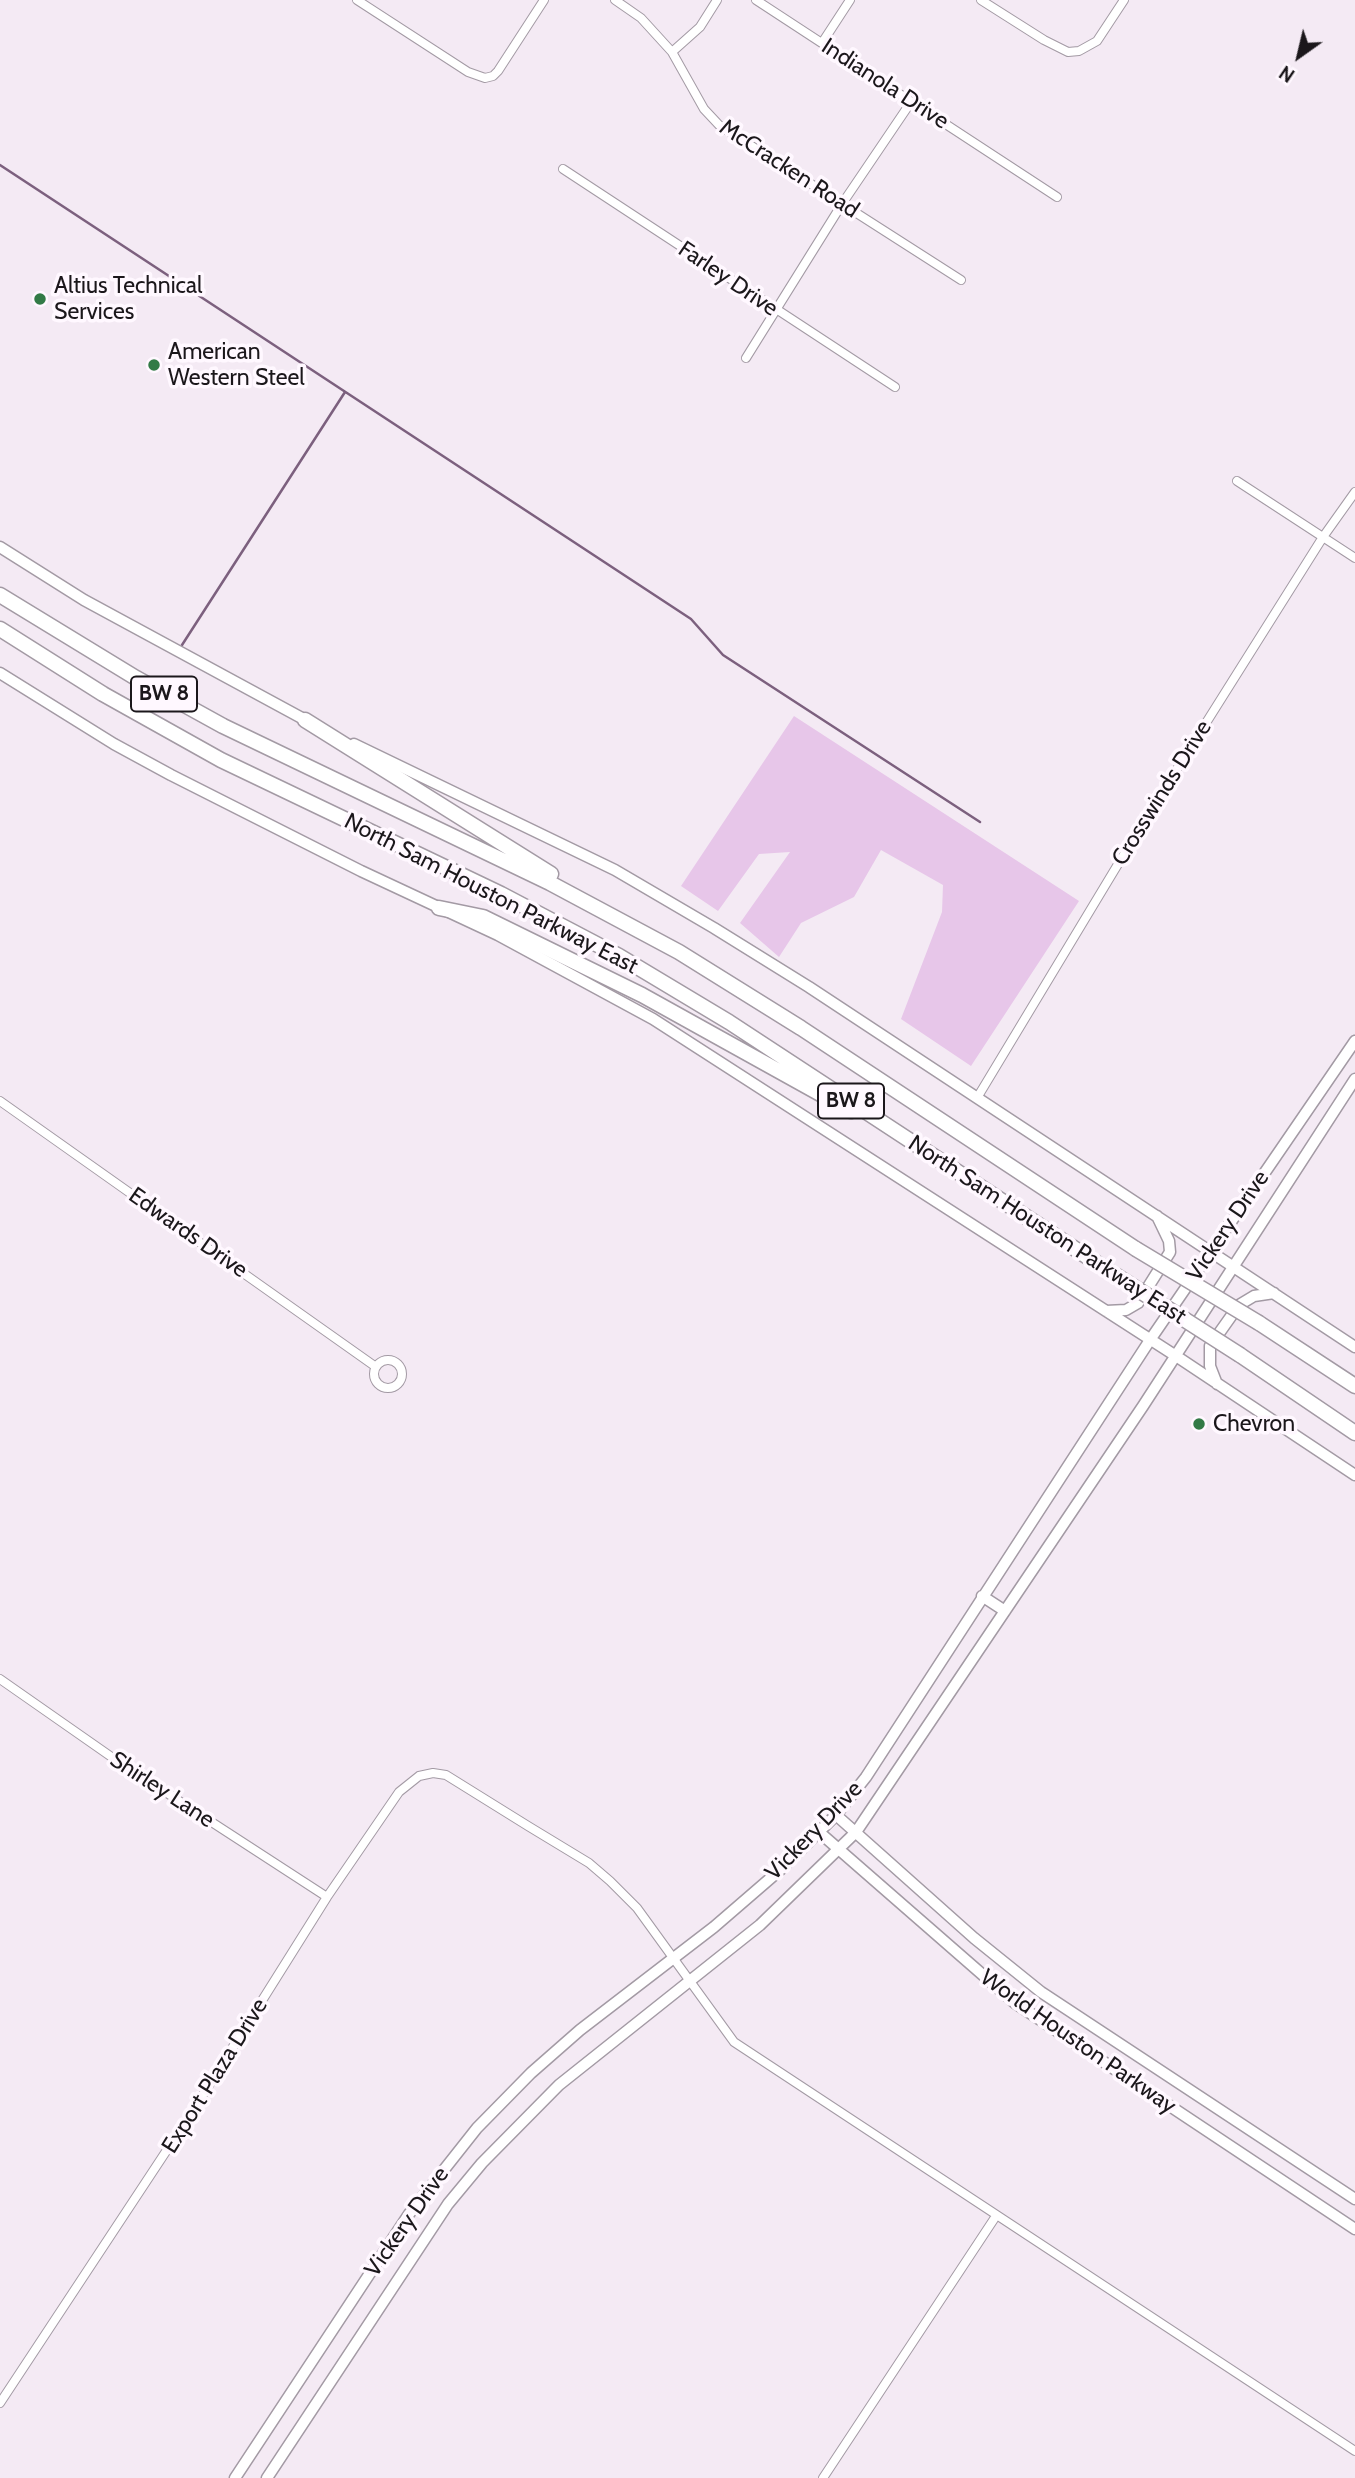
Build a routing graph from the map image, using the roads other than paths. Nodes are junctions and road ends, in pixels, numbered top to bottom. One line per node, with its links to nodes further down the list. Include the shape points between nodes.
1 (357, 0): 2 (street, via 468,72 485,78 498,71)
2 (544, 0)
3 (615, 0): 10 (street, McCracken Road, via 641,18)
4 (718, 0): 10 (street, via 700,27)
5 (756, 0): 9 (street, Indianola Drive)
6 (850, 0): 9 (street)
7 (981, 0): 8 (street, via 1068,52 1097,41)
8 (1124, 0)
9 (822, 43): 11 (street, Indianola Drive)
10 (672, 52): 14 (street, McCracken Road, via 719,125)
11 (911, 102): 13 (street, Indianola Drive); 14 (street)
12 (563, 169): 16 (street, Farley Drive)
13 (1056, 197)
14 (842, 204): 15 (street, McCracken Road); 16 (street)
15 (961, 280)
16 (776, 311): 17 (street); 18 (street, Farley Drive)
17 (746, 358)
18 (895, 387)
19 (1237, 481): 21 (street)
20 (1355, 492): 21 (street, Crosswinds Drive)
21 (1323, 537): 23 (street); 36 (street, Crosswinds Drive)
22 (0, 547): 31 (main road, via 84,600)
23 (1355, 558)
24 (0, 589): 27 (highway)
25 (0, 595): 27 (highway, North Sam Houston Parkway East / BW 8)
26 (0, 629): 30 (highway, North Sam Houston Parkway East / BW 8)
27 (62, 634): 33 (highway, North Sam Houston Parkway East / BW 8, via 223,726)
28 (0, 636): 30 (highway)
29 (0, 673): 32 (main road, North Sam Houston Parkway East, via 171,775)
30 (103, 694): 40 (highway, North Sam Houston Parkway East / BW 8, via 262,781 582,935 729,1022)
31 (305, 720): 33 (highway); 36 (main road, via 616,871 799,981)
32 (439, 908): 40 (highway, via 483,917 642,995); 45 (main road, North Sam Houston Parkway East, via 653,1019)
33 (641, 930): 51 (highway, North Sam Houston Parkway East / BW 8, bridge, via 791,1021 1136,1249)
34 (1355, 1041): 38 (main road, Vickery Drive)
35 (1355, 1079): 39 (main road, Vickery Drive)
36 (977, 1098): 41 (main road)
37 (0, 1101): 49 (street, Edwards Drive)
38 (1308, 1107): 39 (main road); 42 (main road, Vickery Drive)
39 (1327, 1121): 43 (main road, Vickery Drive)
40 (945, 1162): 52 (highway, North Sam Houston Parkway East / BW 8, bridge)
41 (1157, 1216): 42 (main road); 45 (main road, via 1170,1252 1138,1303 1126,1310)
42 (1210, 1253): 43 (main road); 46 (main road, Vickery Drive)
43 (1232, 1266): 44 (main road); 48 (main road, Vickery Drive)
44 (1273, 1293): 47 (main road); 50 (main road, via 1239,1305 1210,1346 1210,1366)
45 (1106, 1311): 46 (main road, North Sam Houston Parkway East)
46 (1150, 1340): 48 (main road, North Sam Houston Parkway East); 54 (main road, Vickery Drive)
47 (1355, 1347)
48 (1176, 1356): 50 (main road, North Sam Houston Parkway East); 55 (main road, Vickery Drive)
49 (376, 1367)
50 (1217, 1384): 53 (main road, North Sam Houston Parkway East)
51 (1355, 1386)
52 (1355, 1433)
53 (1355, 1475)
54 (982, 1596): 55 (main road); 57 (main road, Vickery Drive)
55 (1005, 1611): 58 (main road, Vickery Drive)
56 (0, 1678): 63 (street, Shirley Lane)
57 (902, 1719): 58 (main road); 59 (main road, Vickery Drive)
58 (923, 1732): 61 (main road, Vickery Drive)
59 (836, 1815): 60 (main road, Vickery Drive); 61 (main road, World Houston Parkway)
60 (819, 1832): 62 (main road, World Houston Parkway); 66 (main road, Vickery Drive)
61 (856, 1832): 62 (main road, Vickery Drive); 64 (main road, World Houston Parkway)
62 (839, 1850): 65 (main road, World Houston Parkway); 67 (main road, Vickery Drive, via 760,1925)
63 (327, 1898): 66 (street, Export Plaza Drive, via 399,1791 419,1776 446,1775 589,1863 637,1908); 75 (street, Export Plaza Drive)
64 (974, 1938): 65 (main road); 68 (main road, World Houston Parkway)
65 (959, 1956): 69 (main road, World Houston Parkway, via 1015,2003)
66 (674, 1959): 67 (street); 77 (main road, Vickery Drive, via 580,2030 477,2128 409,2214)
67 (690, 1981): 73 (street, via 734,2042); 78 (main road, Vickery Drive, via 559,2085 482,2163 448,2204)
68 (1087, 2024): 69 (main road); 70 (main road, World Houston Parkway)
69 (1074, 2043): 71 (main road, World Houston Parkway)
70 (1239, 2123): 71 (main road); 72 (main road, World Houston Parkway)
71 (1226, 2143): 74 (main road, World Houston Parkway)
72 (1355, 2199)
73 (996, 2216): 76 (street); 79 (street)
74 (1355, 2229)
75 (0, 2403)
76 (1355, 2451)
77 (235, 2478)
78 (267, 2478)
79 (823, 2478)

